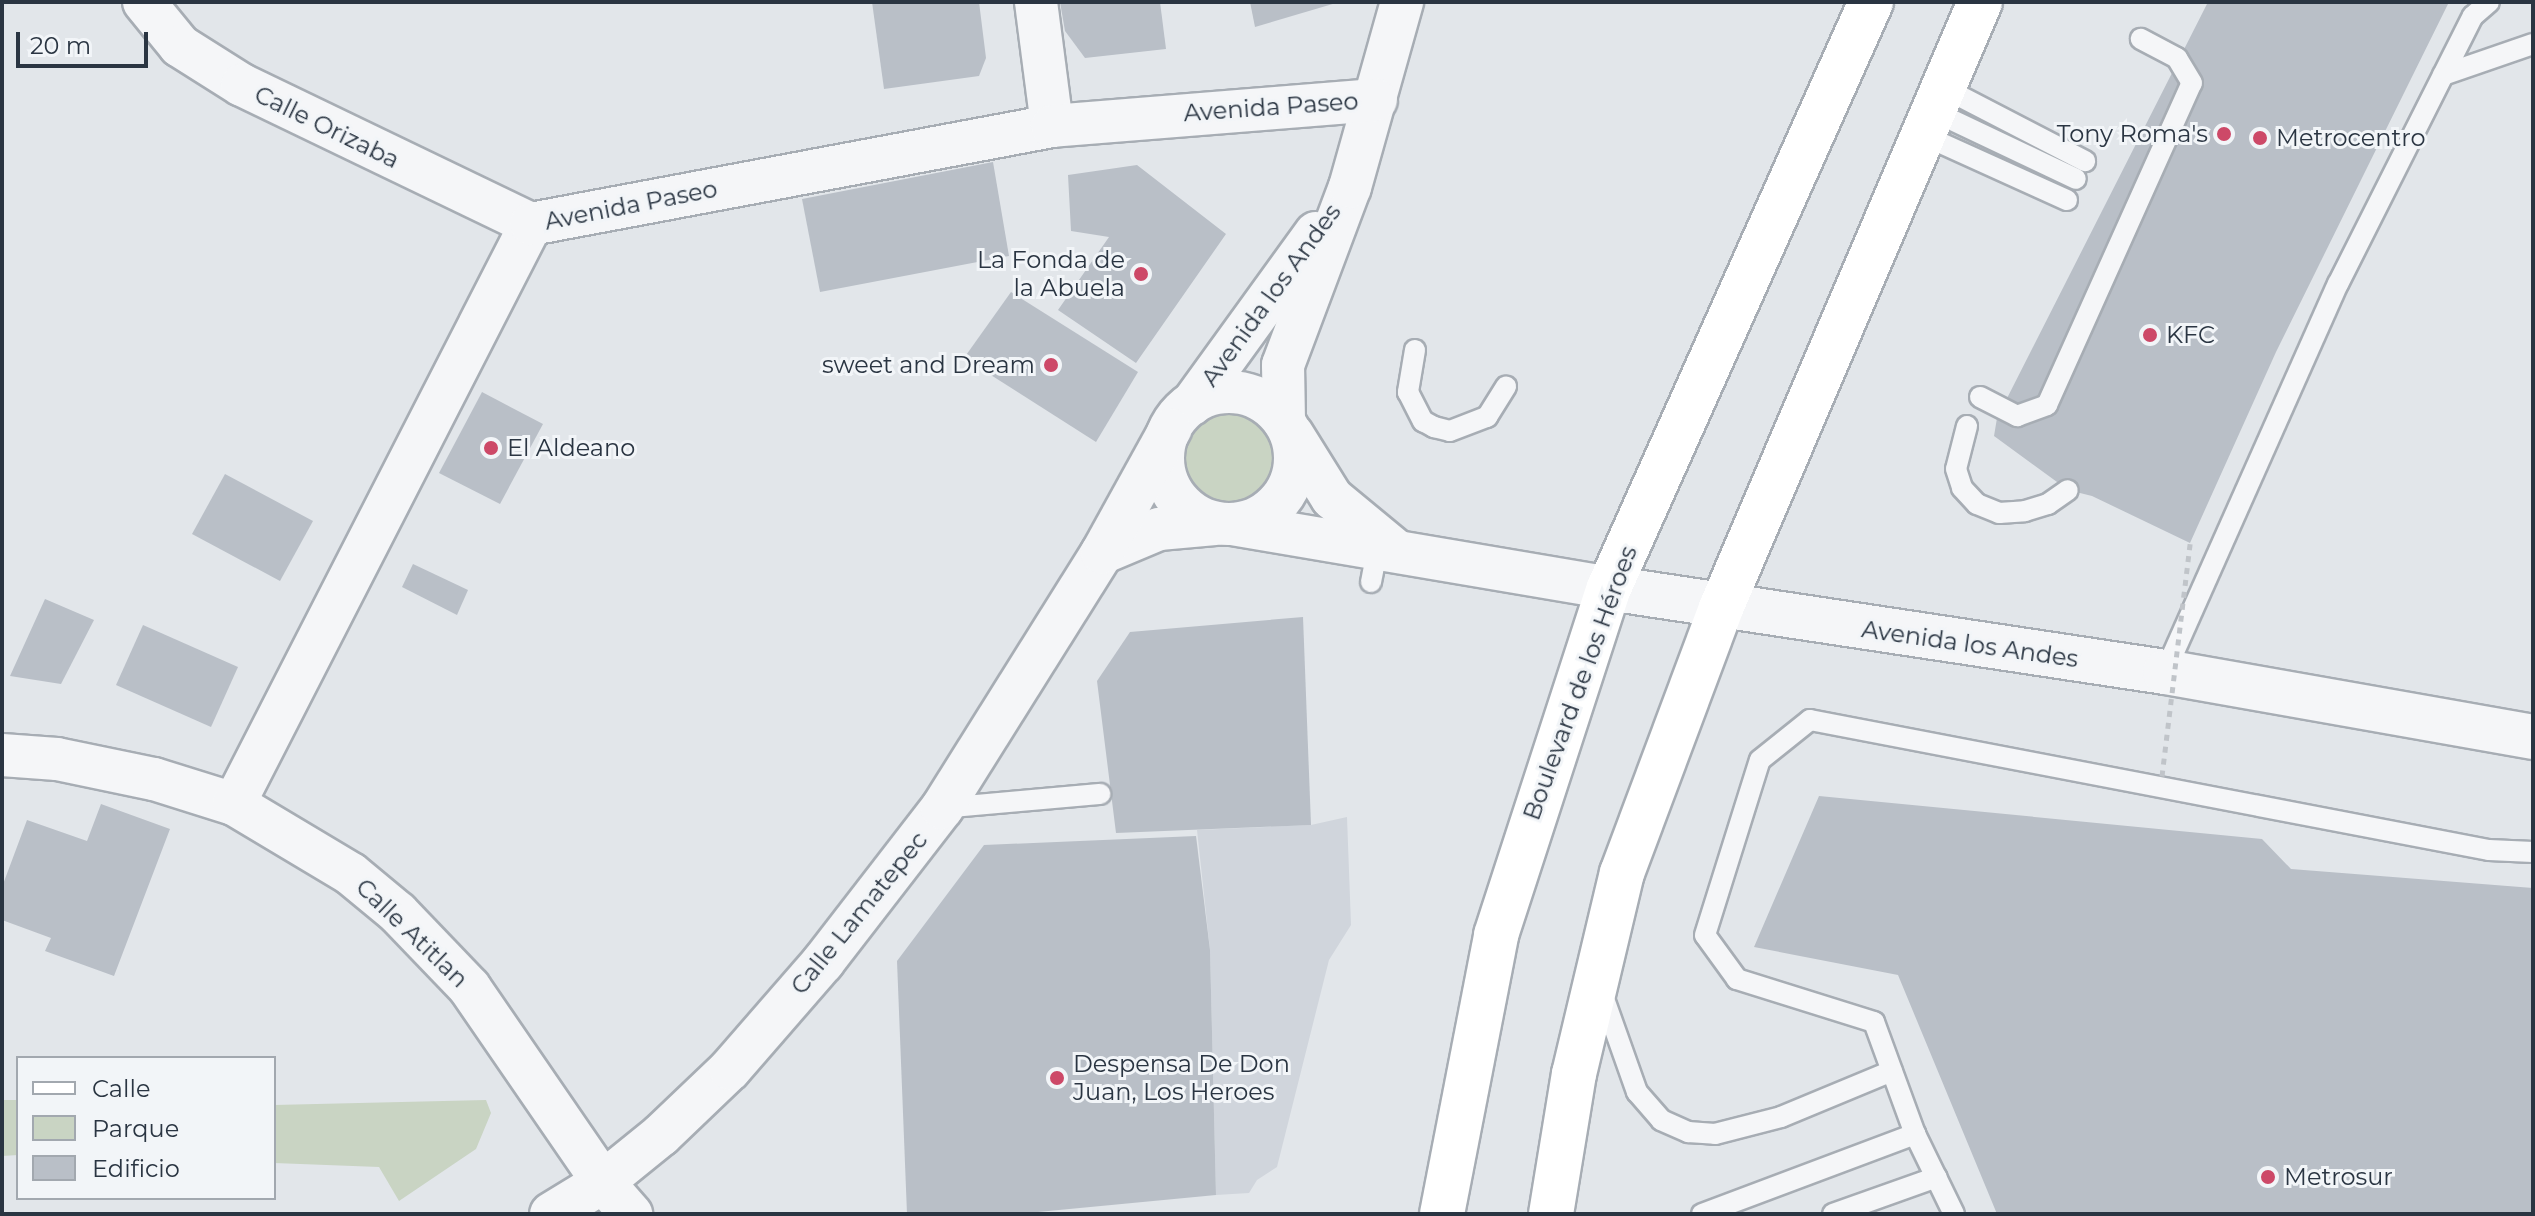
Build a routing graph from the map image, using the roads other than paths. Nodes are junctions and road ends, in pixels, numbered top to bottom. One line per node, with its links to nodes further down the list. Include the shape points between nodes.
1 (144, 2): 16 (street, Calle Orizaba, via 180,46 242,85)
2 (1036, 2): 12 (street)
3 (1402, 2): 10 (street, Avenida los Andes)
4 (1871, 2): 27 (main road, Boulevard de los Héroes)
5 (2489, 2): 9 (lane, via 2473,16)
6 (1972, 8): 11 (main road)
7 (2141, 39): 19 (lane, via 2177,58 2192,83 2054,391 2047,405 2017,416)
8 (2533, 44): 9 (lane)
9 (2443, 75): 29 (lane, via 2338,284)
10 (1376, 100): 12 (street, Avenida Paseo); 14 (street, Avenida los Andes)
11 (1933, 111): 13 (lane); 15 (lane); 28 (main road)
12 (1052, 126): 16 (street, Avenida Paseo)
13 (2081, 170)
14 (1350, 187): 20 (street, Avenida los Andes); 22 (street, Avenida los Andes, via 1283,365)
15 (2067, 200)
16 (531, 224): 33 (street, Avenida Paseo)
17 (1415, 350): 18 (lane, via 1408,392 1423,421 1434,427 1450,431 1487,417)
18 (1506, 386)
19 (1980, 397)
20 (1181, 417): 22 (street, via 1234,391 1268,404); 24 (street, via 1163,452 1167,483 1186,509); 25 (street, Calle Lamatepec)
21 (1967, 426): 23 (lane, via 1956,469 1962,488 1977,504 1999,513 2025,511)
22 (1288, 427): 24 (street, via 1295,469 1289,487 1265,515); 26 (street, Avenida los Andes, via 1316,478)
23 (2068, 490)
24 (1224, 524): 25 (street, via 1159,529); 26 (street, Avenida los Andes)
25 (1102, 553): 34 (street, Calle Lamatepec)
26 (1385, 564): 27 (street, Avenida los Andes)
27 (1609, 588): 28 (street, Avenida los Andes); 43 (main road, Boulevard de los Héroes, via 1496,935)
28 (1721, 608): 29 (street, Avenida los Andes); 36 (main road, via 1622,873)
29 (2165, 672): 30 (street, Avenida los Andes)
30 (2533, 737)
31 (2, 755): 33 (street, Calle Atitlan, via 57,759 154,779)
32 (1100, 794): 34 (lane)
33 (234, 804): 40 (street, Calle Atitlan, via 351,874 436,949 493,1018)
34 (942, 808): 40 (street, Calle Lamatepec, via 823,962 730,1069)
35 (2533, 852): 37 (lane, via 2489,850 1810,720 1760,760 1705,935 1737,979 1874,1022)
36 (1597, 977): 37 (lane, via 1637,1092 1661,1120 1688,1132 1715,1134 1781,1117); 44 (main road, via 1574,1074)
37 (1892, 1071): 38 (lane)
38 (1915, 1134): 39 (lane); 45 (lane)
39 (1937, 1177): 46 (lane); 47 (lane)
40 (603, 1182): 41 (street, Calle Lamatepec); 42 (street, Calle Atitlan)
41 (551, 1214)
42 (631, 1214)
43 (1442, 1214)
44 (1551, 1214)
45 (1702, 1214)
46 (1833, 1214)
47 (1954, 1214)

